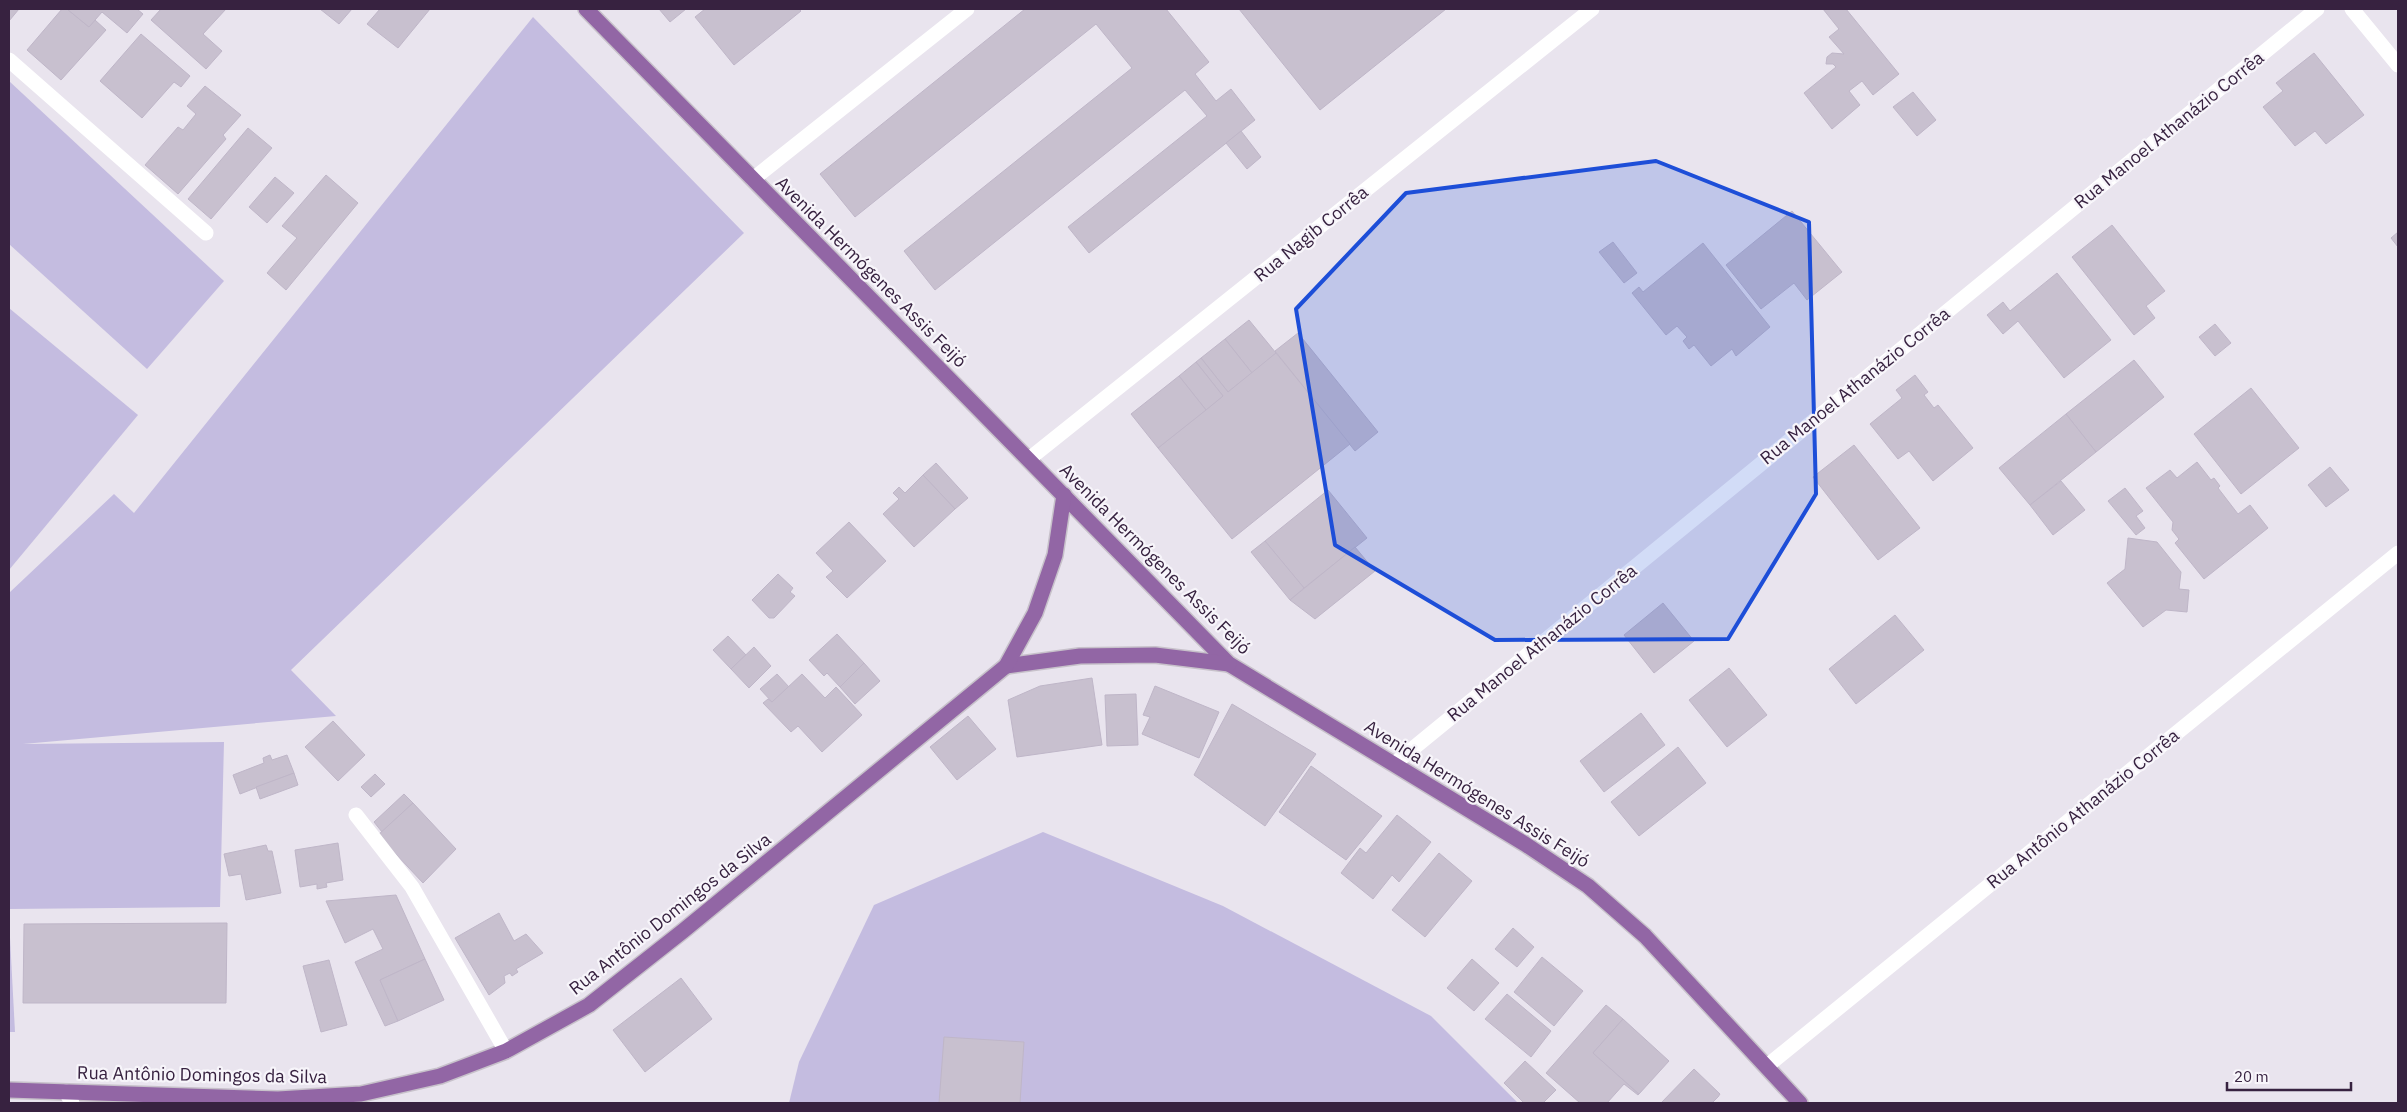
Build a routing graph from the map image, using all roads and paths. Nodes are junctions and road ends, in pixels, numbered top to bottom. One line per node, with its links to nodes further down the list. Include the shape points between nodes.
1 (586, 9): 8 (main road, Avenida Hermógenes Assis Feijó)
2 (967, 9): 8 (street)
3 (1592, 9): 10 (street, Rua Nagib Corrêa)
4 (2317, 9): 15 (street, Rua Manoel Athanázio Corrêa)
5 (2352, 9): 7 (street)
6 (9, 60): 9 (street)
7 (2398, 65)
8 (753, 179): 10 (main road, Avenida Hermógenes Assis Feijó)
9 (206, 233)
10 (1029, 459): 11 (main road, Avenida Hermógenes Assis Feijó)
11 (1064, 495): 13 (main road, Avenida Hermógenes Assis Feijó); 14 (main road, Rua Antônio Domingos da Silva, via 1055,555 1036,612)
12 (2398, 554): 18 (street, Rua Antônio Athanázio Corrêa)
13 (1229, 664): 14 (main road, via 1127,655 1080,656); 15 (main road, Avenida Hermógenes Assis Feijó)
14 (1006, 666): 17 (main road, Rua Antônio Domingos da Silva, via 589,1005)
15 (1394, 764): 18 (main road, Avenida Hermógenes Assis Feijó, via 1588,886 1645,936)
16 (356, 815): 17 (street, via 412,888)
17 (506, 1051): 20 (main road, Rua Antônio Domingos da Silva, via 440,1076 361,1094 278,1099)
18 (1767, 1066): 21 (main road, Avenida Hermógenes Assis Feijó)
19 (9, 1090): 20 (main road, Rua Antônio Domingos da Silva)
20 (69, 1098)
21 (1800, 1103)

